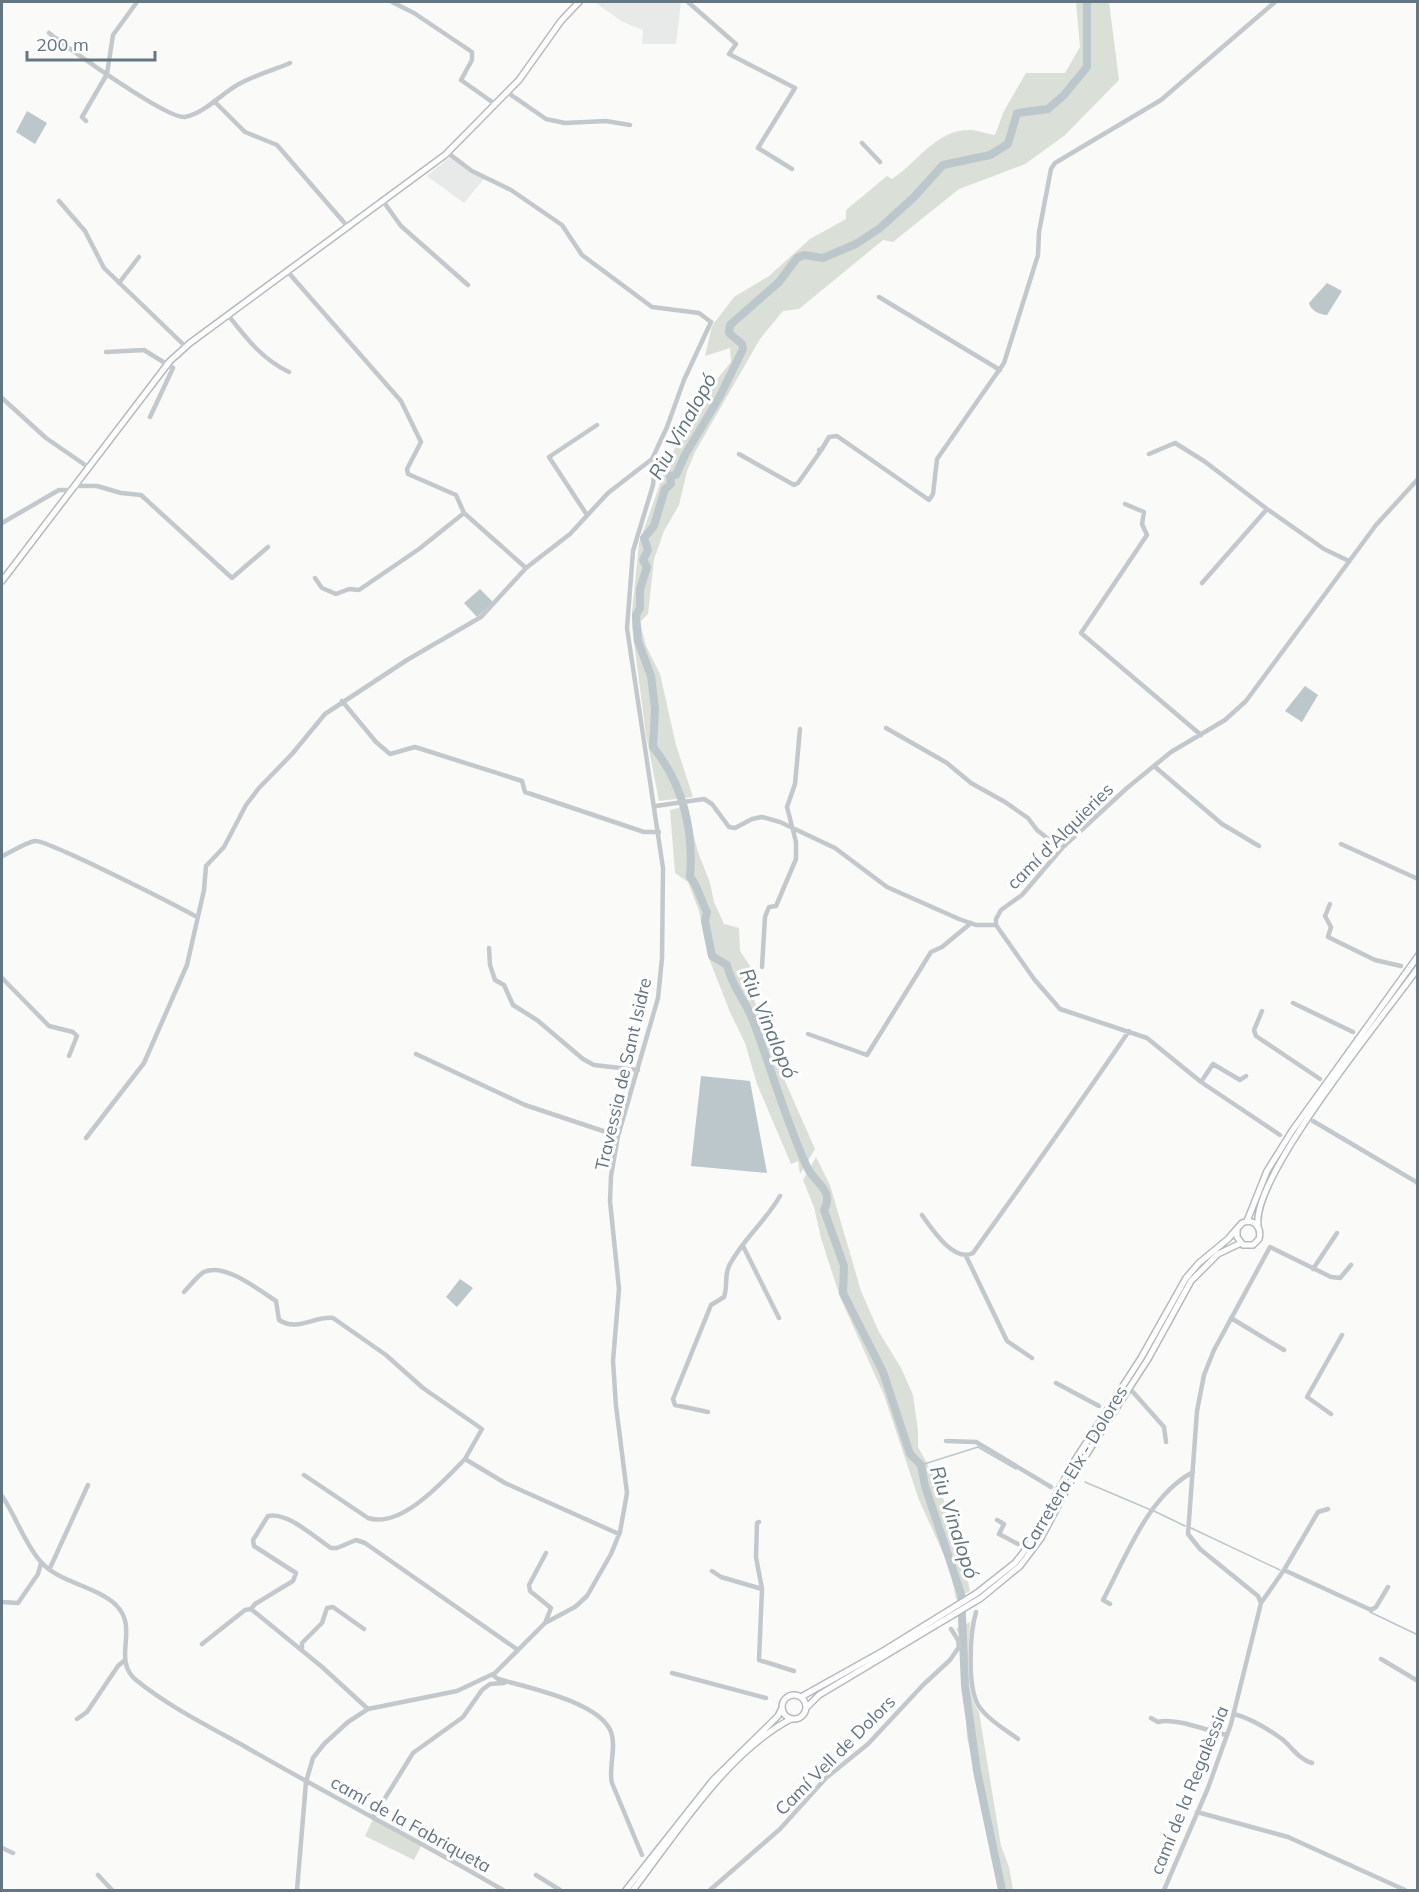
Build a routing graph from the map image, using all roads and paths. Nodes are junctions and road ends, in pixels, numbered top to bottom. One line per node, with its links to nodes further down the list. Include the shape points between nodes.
1 (137, 2): 8 (street, via 113,35)
2 (392, 2): 11 (street, via 472,52 461,80)
3 (579, 2): 9 (main road)
4 (688, 2): 17 (street, via 736,44 729,54 795,88 758,148)
5 (1275, 2): 30 (street, via 1161,100 1051,169 1038,255)
6 (49, 33): 8 (street)
7 (291, 63): 10 (street, via 240,83)
8 (107, 74): 10 (street, via 179,117); 12 (street, via 82,117)
9 (507, 92): 11 (main road); 13 (street, via 546,119)
10 (214, 101): 20 (street, via 245,132 277,145)
11 (495, 104): 15 (main road)
12 (86, 121)
13 (630, 125)
14 (862, 143): 16 (street)
15 (448, 153): 19 (main road); 37 (street, Travessia de Sant Isidre, via 553,219 569,234 582,255 652,307 699,313 711,322)
16 (880, 162)
17 (792, 169)
18 (59, 201): 23 (street, via 85,231 104,268)
19 (383, 201): 20 (main road); 24 (street, via 401,226)
20 (348, 227): 22 (main road)
21 (139, 257): 23 (street)
22 (287, 271): 26 (main road); 43 (street, via 401,401 421,442 408,474 456,495)
23 (119, 283): 27 (street)
24 (468, 285)
25 (879, 297): 30 (street)
26 (228, 315): 27 (main road); 31 (street, via 255,348 274,365)
27 (186, 347): 29 (main road)
28 (106, 352): 29 (street, via 144,350)
29 (168, 364): 33 (street, via 173,368); 38 (main road)
30 (1000, 370): 35 (street, via 937,459 929,500 837,436 829,437 794,485)
31 (290, 372)
32 (2, 398): 38 (street, via 46,438)
33 (150, 417)
34 (597, 425): 44 (street, via 549,457)
35 (739, 454)
36 (1149, 454): 42 (street, via 1175,442)
37 (652, 459): 44 (street); 57 (street, Travessia de Sant Isidre, via 653,485 633,551 627,628)
38 (88, 467): 40 (main road)
39 (1418, 479): 47 (street, camí d'Alquieries)
40 (72, 488): 45 (street, via 59,490); 46 (street, via 97,486 141,495 232,578); 50 (main road)
41 (1125, 504): 55 (street, via 1144,512 1142,524 1147,535 1081,633)
42 (1267, 509): 47 (street); 51 (street)
43 (465, 513): 48 (street); 49 (street, via 359,590 336,594 322,588)
44 (587, 515): 48 (street, via 570,534)
45 (2, 523)
46 (268, 547)
47 (1349, 561): 55 (street, camí d'Alquieries, via 1246,701)
48 (526, 568): 52 (street, via 482,617)
49 (315, 578)
50 (2, 581)
51 (1202, 584)
52 (342, 701): 59 (street, via 390,754 415,747 522,781 525,792 644,832); 66 (street, via 315,723 246,805 230,840 206,866)
53 (886, 728): 62 (street, via 1013,807)
54 (800, 729): 58 (street, via 795,784 787,807)
55 (1201, 735): 56 (street, camí d'Alquieries)
56 (1154, 766): 61 (street, via 1222,824); 62 (street, camí d'Alquieries)
57 (656, 806): 58 (street, via 708,800 729,827 762,817); 59 (street, Travessia de Sant Isidre)
58 (792, 828): 67 (street, via 835,849 880,884); 72 (street, via 796,859 776,906 769,907 765,917)
59 (659, 832): 82 (street, Travessia de Sant Isidre, via 663,868 662,958 658,998)
60 (1341, 844): 64 (street)
61 (1259, 846)
62 (1061, 849): 68 (street, camí d'Alquieries, via 1022,895 1001,910)
63 (2, 856): 66 (street, via 36,841 46,842)
64 (1418, 879)
65 (1330, 904): 71 (street, via 1324,916 1332,927 1328,938 1376,960)
66 (197, 917): 89 (street, via 187,965 144,1063)
67 (971, 923): 68 (street); 79 (street, via 931,952 867,1055)
68 (996, 925): 77 (street, via 1060,1009)
69 (489, 948): 82 (street, via 495,980 504,985 513,1005 589,1062)
70 (1418, 956): 93 (main road, via 1292,1131 1267,1171)
71 (1401, 966)
72 (762, 967)
73 (1418, 968): 94 (main road, via 1280,1161 1261,1198)
74 (2, 978): 81 (street, via 49,1026 77,1036)
75 (1293, 1003): 78 (street)
76 (1262, 1011): 84 (street, via 1254,1030 1256,1036)
77 (1129, 1031): 85 (street, via 1147,1038); 99 (street, via 1053,1144 973,1252)
78 (1353, 1032)
79 (808, 1034)
80 (417, 1054): 88 (street, via 525,1105)
81 (69, 1056)
82 (638, 1070): 88 (street, Travessia de Sant Isidre)
83 (1246, 1076): 85 (street, via 1240,1080 1214,1064)
84 (1320, 1079)
85 (1201, 1082): 87 (street)
86 (1313, 1121): 90 (street)
87 (1280, 1135)
88 (618, 1136): 124 (street, Travessia de Sant Isidre, via 610,1201 619,1289 613,1360 627,1492)
89 (86, 1138)
90 (1418, 1183)
91 (780, 1196): 98 (street)
92 (922, 1215): 99 (street, via 936,1235)
93 (1247, 1221): 94 (main road); 95 (main road)
94 (1259, 1227): 97 (main road, via 1257,1242 1247,1246)
95 (1237, 1229): 97 (main road); 133 (main road, Carretera Elx - Dolores, via 1186,1278 1151,1342 1075,1460 1029,1545)
96 (1337, 1233): 101 (street)
97 (1241, 1243): 133 (main road, Carretera Elx - Dolores, via 1218,1254 1191,1281 1034,1549 1013,1574)
98 (743, 1246): 103 (street); 111 (street, via 729,1265 724,1297 711,1305 673,1399 682,1408)
99 (966, 1256): 107 (street, via 1007,1341)
100 (1351, 1265): 101 (street, via 1341,1278)
101 (1313, 1269): 104 (street, via 1270,1248)
102 (183, 1292): 115 (street, via 202,1273 214,1269 228,1272 276,1301 279,1320 284,1324 295,1326 333,1318 482,1429)
103 (779, 1318)
104 (1231, 1318): 106 (street); 116 (street, via 1214,1350 1200,1395)
105 (1342, 1335): 112 (street, via 1306,1397)
106 (1284, 1350)
107 (1032, 1358)
108 (1056, 1383): 110 (street)
109 (1133, 1392): 114 (street, via 1164,1427)
110 (1099, 1406)
111 (708, 1412)
112 (1331, 1414)
113 (946, 1441): 119 (street, via 976,1442)
114 (1166, 1442)
115 (465, 1459): 117 (street, via 432,1494 377,1521); 124 (street, via 505,1483)
116 (1193, 1472): 135 (street, via 1187,1526 1191,1540 1250,1588); 136 (street, via 1167,1492 1152,1511 1103,1600)
117 (304, 1475)
118 (88, 1485): 128 (street)
119 (1051, 1487)
120 (2, 1496): 127 (street)
121 (1328, 1509): 129 (street, via 1318,1512)
122 (997, 1520): 125 (street, via 1004,1524 999,1534)
123 (759, 1522): 132 (street, via 756,1557)
124 (619, 1534): 140 (street, Travessia de Sant Isidre, via 586,1596 575,1607)
125 (1018, 1544)
126 (546, 1553): 140 (street, via 529,1585 530,1591 551,1608)
127 (41, 1563): 128 (street); 134 (street, via 18,1604)
128 (50, 1568): 147 (street, via 114,1603 124,1615 128,1626)
129 (1284, 1570): 131 (street, via 1371,1610); 135 (street)
130 (712, 1571): 132 (street)
131 (1388, 1587)
132 (762, 1589): 150 (street, via 759,1660)
133 (979, 1596): 139 (main road, Carretera Elx - Dolores)
134 (2, 1602)
135 (1261, 1603): 160 (street, camí de la Regalèssia)
136 (1110, 1604)
137 (251, 1610): 143 (street, via 245,1610); 144 (street); 145 (street, via 296,1576 254,1546 252,1540 268,1516 273,1515 285,1518 331,1548 356,1540 365,1544)
138 (976, 1612): 165 (street, via 971,1628 975,1698 981,1709)
139 (947, 1615): 155 (main road, Carretera Elx - Dolores); 157 (main road, Carretera Elx - Dolores, via 819,1695)
140 (545, 1623): 145 (street, Travessia de Sant Isidre)
141 (364, 1629): 144 (street, via 333,1607 327,1608 322,1623 302,1643)
142 (951, 1629): 181 (street, Camí Vell de Dolors, via 959,1647 950,1660 868,1744 826,1778 780,1829)
143 (202, 1644)
144 (302, 1650): 159 (street)
145 (518, 1650): 152 (street, Travessia de Sant Isidre)
146 (1381, 1659): 153 (street)
147 (125, 1660): 148 (street); 149 (street)
148 (119, 1665): 149 (street); 162 (street, via 87,1712)
149 (129, 1670): 167 (street, camí de la Fabriqueta, via 134,1678 181,1710)
150 (794, 1671)
151 (672, 1673): 156 (street)
152 (493, 1675): 154 (street); 159 (street, Travessia de Sant Isidre, via 457,1691)
153 (1418, 1682)
154 (516, 1684): 169 (street, via 490,1684 463,1716 414,1753); 172 (street, via 571,1700 606,1723 612,1733 612,1783)
155 (801, 1697): 157 (main road); 158 (main road, via 787,1697)
156 (766, 1698)
157 (807, 1707): 163 (main road, via 801,1717)
158 (782, 1708): 163 (main road); 179 (main road, via 712,1779)
159 (368, 1709): 167 (street, Travessia de Sant Isidre, via 324,1744 313,1758)
160 (1234, 1714): 164 (street, camí de la Regalèssia); 166 (street, via 1283,1740)
161 (1151, 1718): 164 (street)
162 (77, 1719)
163 (791, 1719): 180 (main road, via 766,1736 721,1779)
164 (1227, 1735): 168 (street, camí de la Regalèssia)
165 (1018, 1739)
166 (1312, 1763)
167 (306, 1782): 169 (street, camí de la Fabriqueta); 176 (street, Travessia de Sant Isidre)
168 (1197, 1812): 182 (street, camí de la Regalèssia); 183 (street, via 1288,1837)
169 (374, 1816): 177 (street, camí de la Fabriqueta)
170 (2, 1848): 171 (street)
171 (13, 1853)
172 (642, 1855)
173 (98, 1875): 175 (street)
174 (536, 1875): 178 (street)
175 (112, 1890)
176 (297, 1890)
177 (503, 1890)
178 (560, 1890)
179 (626, 1890)
180 (633, 1890)
181 (710, 1890)
182 (1164, 1890)
183 (1405, 1890)

